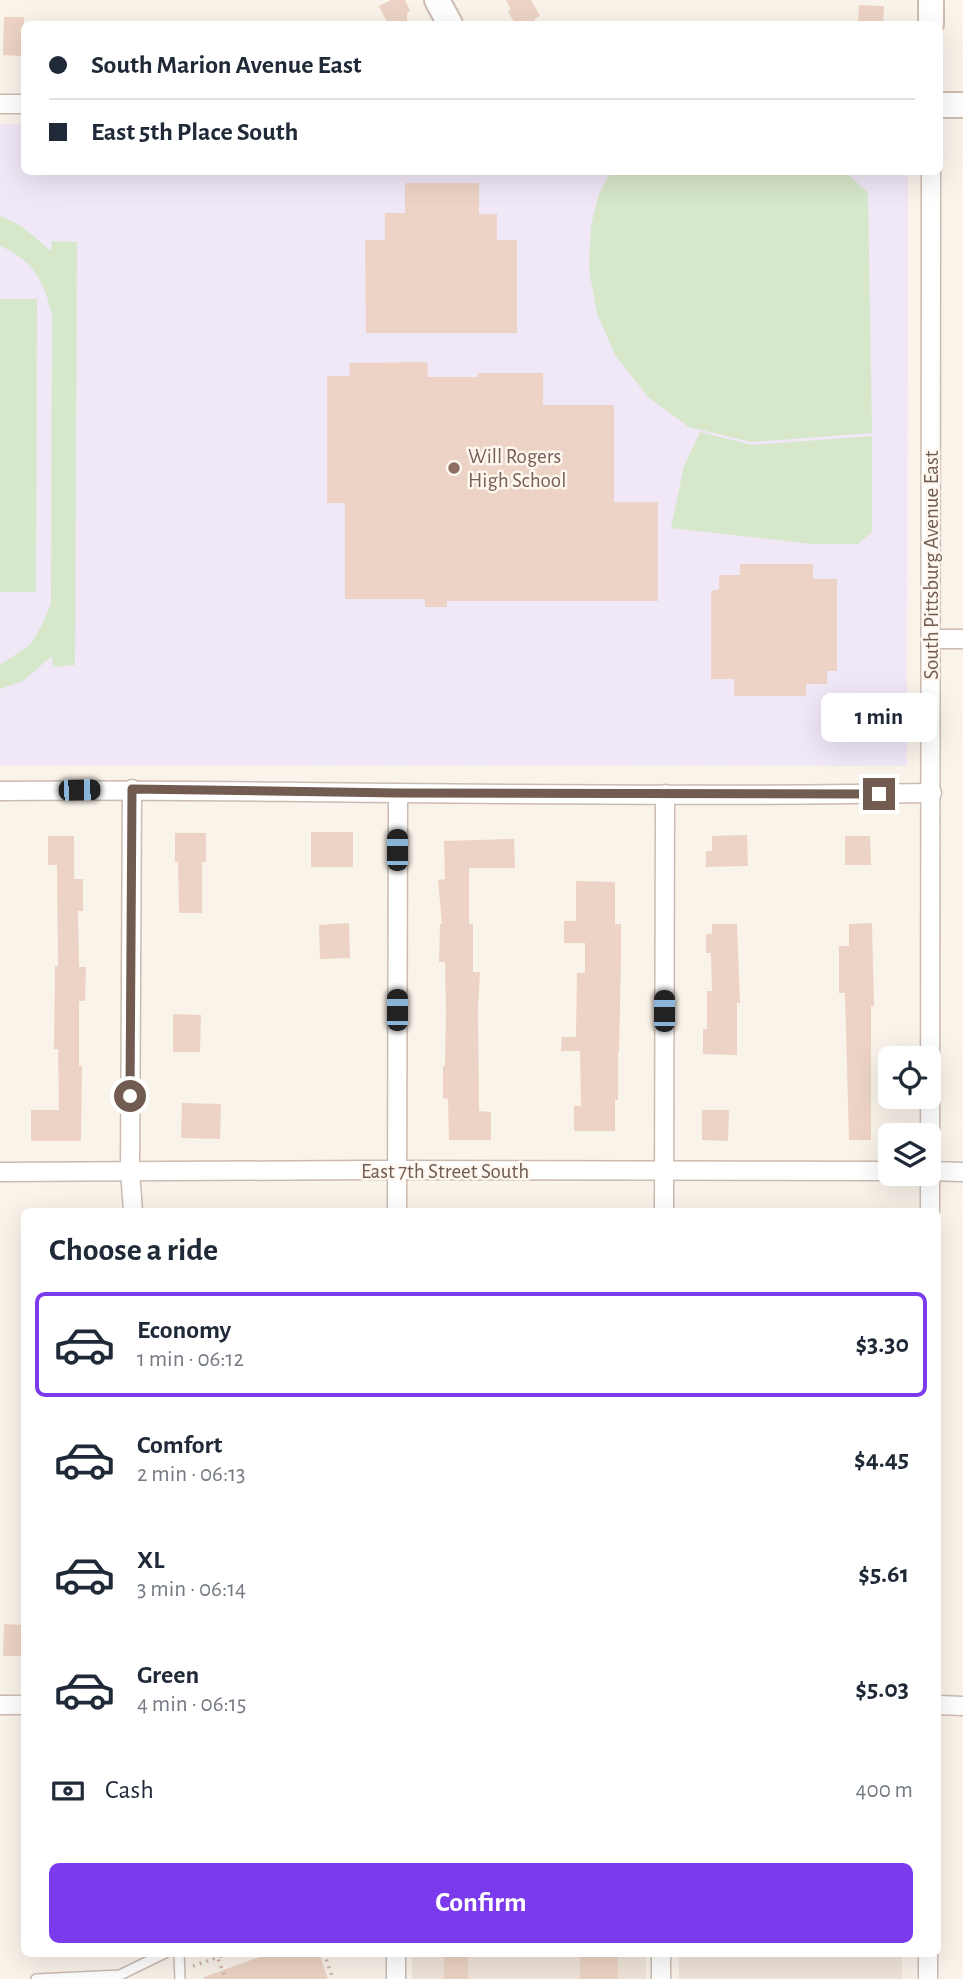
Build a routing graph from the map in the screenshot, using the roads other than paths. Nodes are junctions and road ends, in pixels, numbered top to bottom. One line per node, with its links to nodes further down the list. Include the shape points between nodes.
1 (438, 0): 3 (street)
2 (931, 0): 4 (street)
3 (448, 21)
4 (931, 21)
5 (0, 104): 6 (street)
6 (21, 104)
7 (943, 105): 8 (street)
8 (963, 105)
9 (931, 175): 10 (street, South Pittsburg Avenue East)
10 (932, 639): 11 (street); 15 (street, South Pittsburg Avenue East)
11 (963, 639)
12 (132, 789): 13 (street); 14 (street); 19 (street)
13 (0, 791)
14 (398, 793): 16 (street); 18 (street)
15 (932, 793): 16 (street); 17 (street, South Pittsburg Avenue East)
16 (665, 794): 23 (street)
17 (930, 1123)
18 (397, 1170): 19 (street, East 7th Street South); 23 (street, East 7th Street South); 27 (street)
19 (130, 1171): 22 (street, East 7th Street South); 26 (street)
20 (878, 1171): 23 (street, East 7th Street South)
21 (941, 1171): 24 (street)
22 (0, 1172)
23 (664, 1172): 28 (street)
24 (963, 1172)
25 (930, 1186): 29 (street, South Pittsburg Avenue East)
26 (133, 1208)
27 (397, 1208)
28 (664, 1208)
29 (930, 1208)
30 (0, 1705): 31 (street)
31 (21, 1705)
32 (941, 1705): 33 (street)
33 (963, 1706)
34 (157, 1957): 39 (lane, via 120,1975)
35 (179, 1957): 40 (lane)
36 (396, 1957): 41 (street)
37 (661, 1957): 42 (street)
38 (928, 1957): 43 (street)
39 (36, 1979)
40 (180, 1979)
41 (396, 1979)
42 (661, 1979)
43 (928, 1979)

